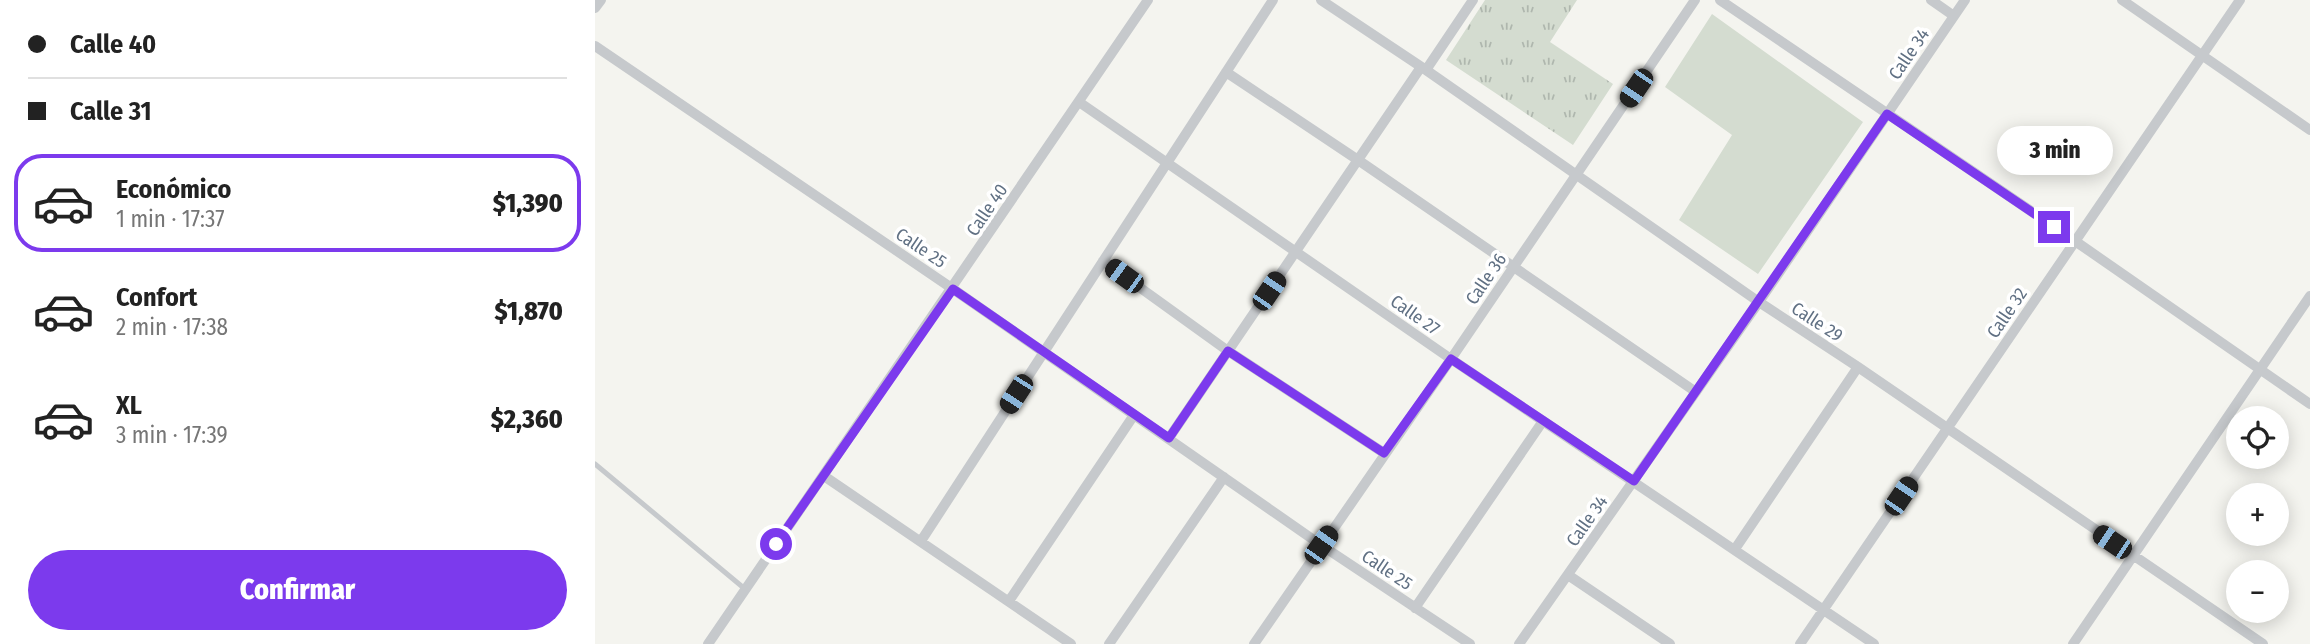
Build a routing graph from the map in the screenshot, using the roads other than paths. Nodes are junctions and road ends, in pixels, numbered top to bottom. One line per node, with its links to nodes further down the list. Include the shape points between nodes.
1 (601, 0): 12 (street)
2 (1148, 0): 18 (street, Calle 40)
3 (1273, 0): 17 (street)
4 (1321, 0): 16 (street, Calle 29)
5 (1472, 0): 16 (street)
6 (1695, 0): 23 (street, Calle 36)
7 (1720, 0): 19 (street)
8 (1931, 0): 13 (street)
9 (1965, 0): 13 (street, Calle 34)
10 (2122, 0): 15 (street)
11 (2240, 0): 15 (street, Calle 32)
12 (595, 8)
13 (1954, 16): 19 (street, Calle 34)
14 (595, 46): 28 (street, Calle 25)
15 (2202, 55): 20 (street); 24 (street, Calle 32)
16 (1424, 68): 21 (street); 23 (street, Calle 29)
17 (1226, 72): 21 (street); 22 (street)
18 (1079, 102): 22 (street, Calle 27); 28 (street, Calle 40)
19 (1887, 114): 24 (street); 30 (street, Calle 34)
20 (2310, 130)
21 (1358, 160): 25 (street); 27 (street)
22 (1168, 161): 25 (street, Calle 27); 26 (street)
23 (1576, 176): 27 (street, Calle 36); 30 (street, Calle 29)
24 (2075, 241): 35 (street); 40 (street, Calle 32)
25 (1296, 252): 31 (street); 33 (street, Calle 27)
26 (1103, 261): 31 (street); 32 (street)
27 (1514, 268): 33 (street, Calle 36); 36 (street)
28 (953, 289): 32 (street, Calle 25); 44 (street, Calle 40)
29 (2310, 296): 35 (street)
30 (1759, 302): 34 (street, Calle 29); 36 (street, Calle 34)
31 (1228, 351): 41 (street); 42 (street)
32 (1044, 353): 38 (street, Calle 25); 47 (street)
33 (1451, 359): 39 (street, Calle 27); 42 (street, Calle 36)
34 (1858, 367): 40 (street, Calle 29); 49 (street)
35 (2260, 371): 37 (street); 50 (street)
36 (1696, 392): 46 (street, Calle 34)
37 (2310, 404)
38 (1134, 415): 41 (street, Calle 25); 53 (street)
39 (1543, 421): 46 (street, Calle 27); 54 (street)
40 (1947, 428): 50 (street, Calle 29); 55 (street, Calle 32)
41 (1169, 438): 45 (street, Calle 25)
42 (1384, 453): 48 (street, Calle 36)
43 (595, 464): 52 (lane)
44 (824, 476): 47 (street); 52 (street, Calle 40)
45 (1224, 477): 48 (street, Calle 25); 58 (street)
46 (1634, 481): 49 (street, Calle 27); 51 (street, Calle 34)
47 (921, 541): 53 (street)
48 (1321, 545): 54 (street, Calle 25); 59 (street, Calle 36)
49 (1735, 550): 55 (street, Calle 27)
50 (2132, 556): 65 (street); 66 (street, Calle 29)
51 (1568, 575): 61 (street, Calle 34); 62 (street)
52 (745, 589): 56 (street, Calle 40)
53 (1009, 601): 57 (street)
54 (1415, 608): 60 (street, Calle 25)
55 (1823, 609): 63 (street, Calle 32); 64 (street, Calle 27)
56 (708, 644)
57 (1070, 644)
58 (1109, 644)
59 (1254, 644)
60 (1470, 644)
61 (1519, 644)
62 (1670, 644)
63 (1800, 644)
64 (1874, 644)
65 (2073, 644)
66 (2263, 644)

